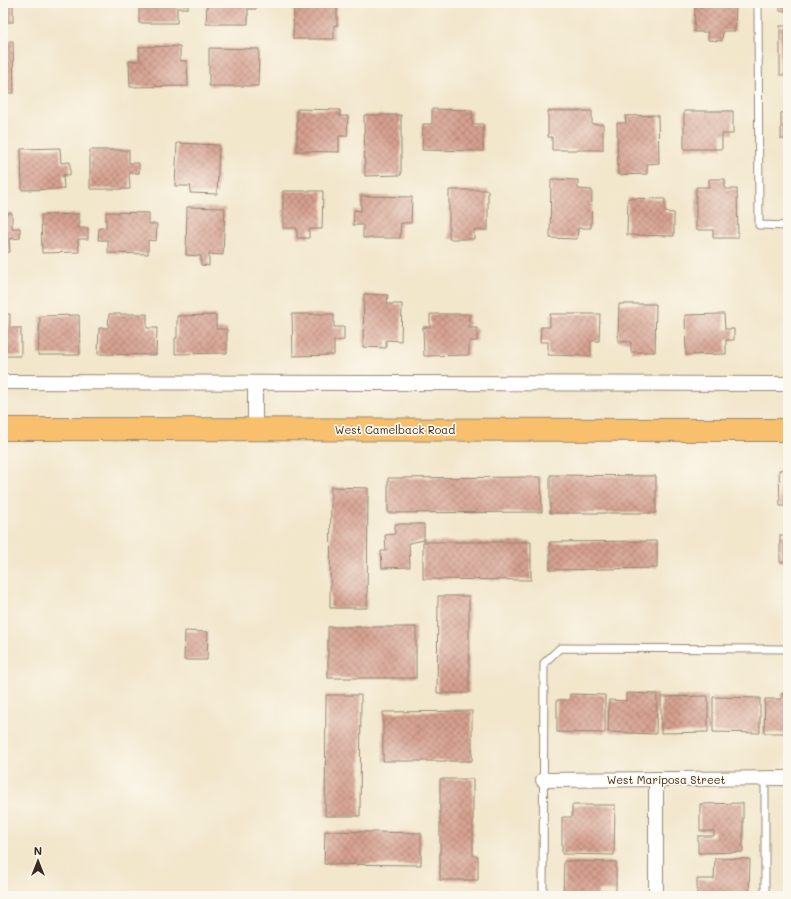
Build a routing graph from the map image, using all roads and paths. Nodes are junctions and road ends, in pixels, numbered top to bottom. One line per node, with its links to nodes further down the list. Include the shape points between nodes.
1 (758, 3): 2 (lane, via 759,225)
2 (788, 226)
3 (3, 382): 4 (street)
4 (255, 383): 5 (street); 7 (street)
5 (788, 384)
6 (3, 429): 7 (main road, West Camelback Road)
7 (255, 429): 8 (main road, West Camelback Road)
8 (788, 430)
9 (788, 649): 13 (lane, via 560,648 544,663)
10 (765, 778): 11 (street, West Mariposa Street); 12 (street, West Mariposa Street); 16 (lane)
11 (788, 778)
12 (656, 779): 13 (street, West Mariposa Street); 15 (street)
13 (543, 780): 14 (lane)
14 (543, 896)
15 (656, 896)
16 (765, 896)

